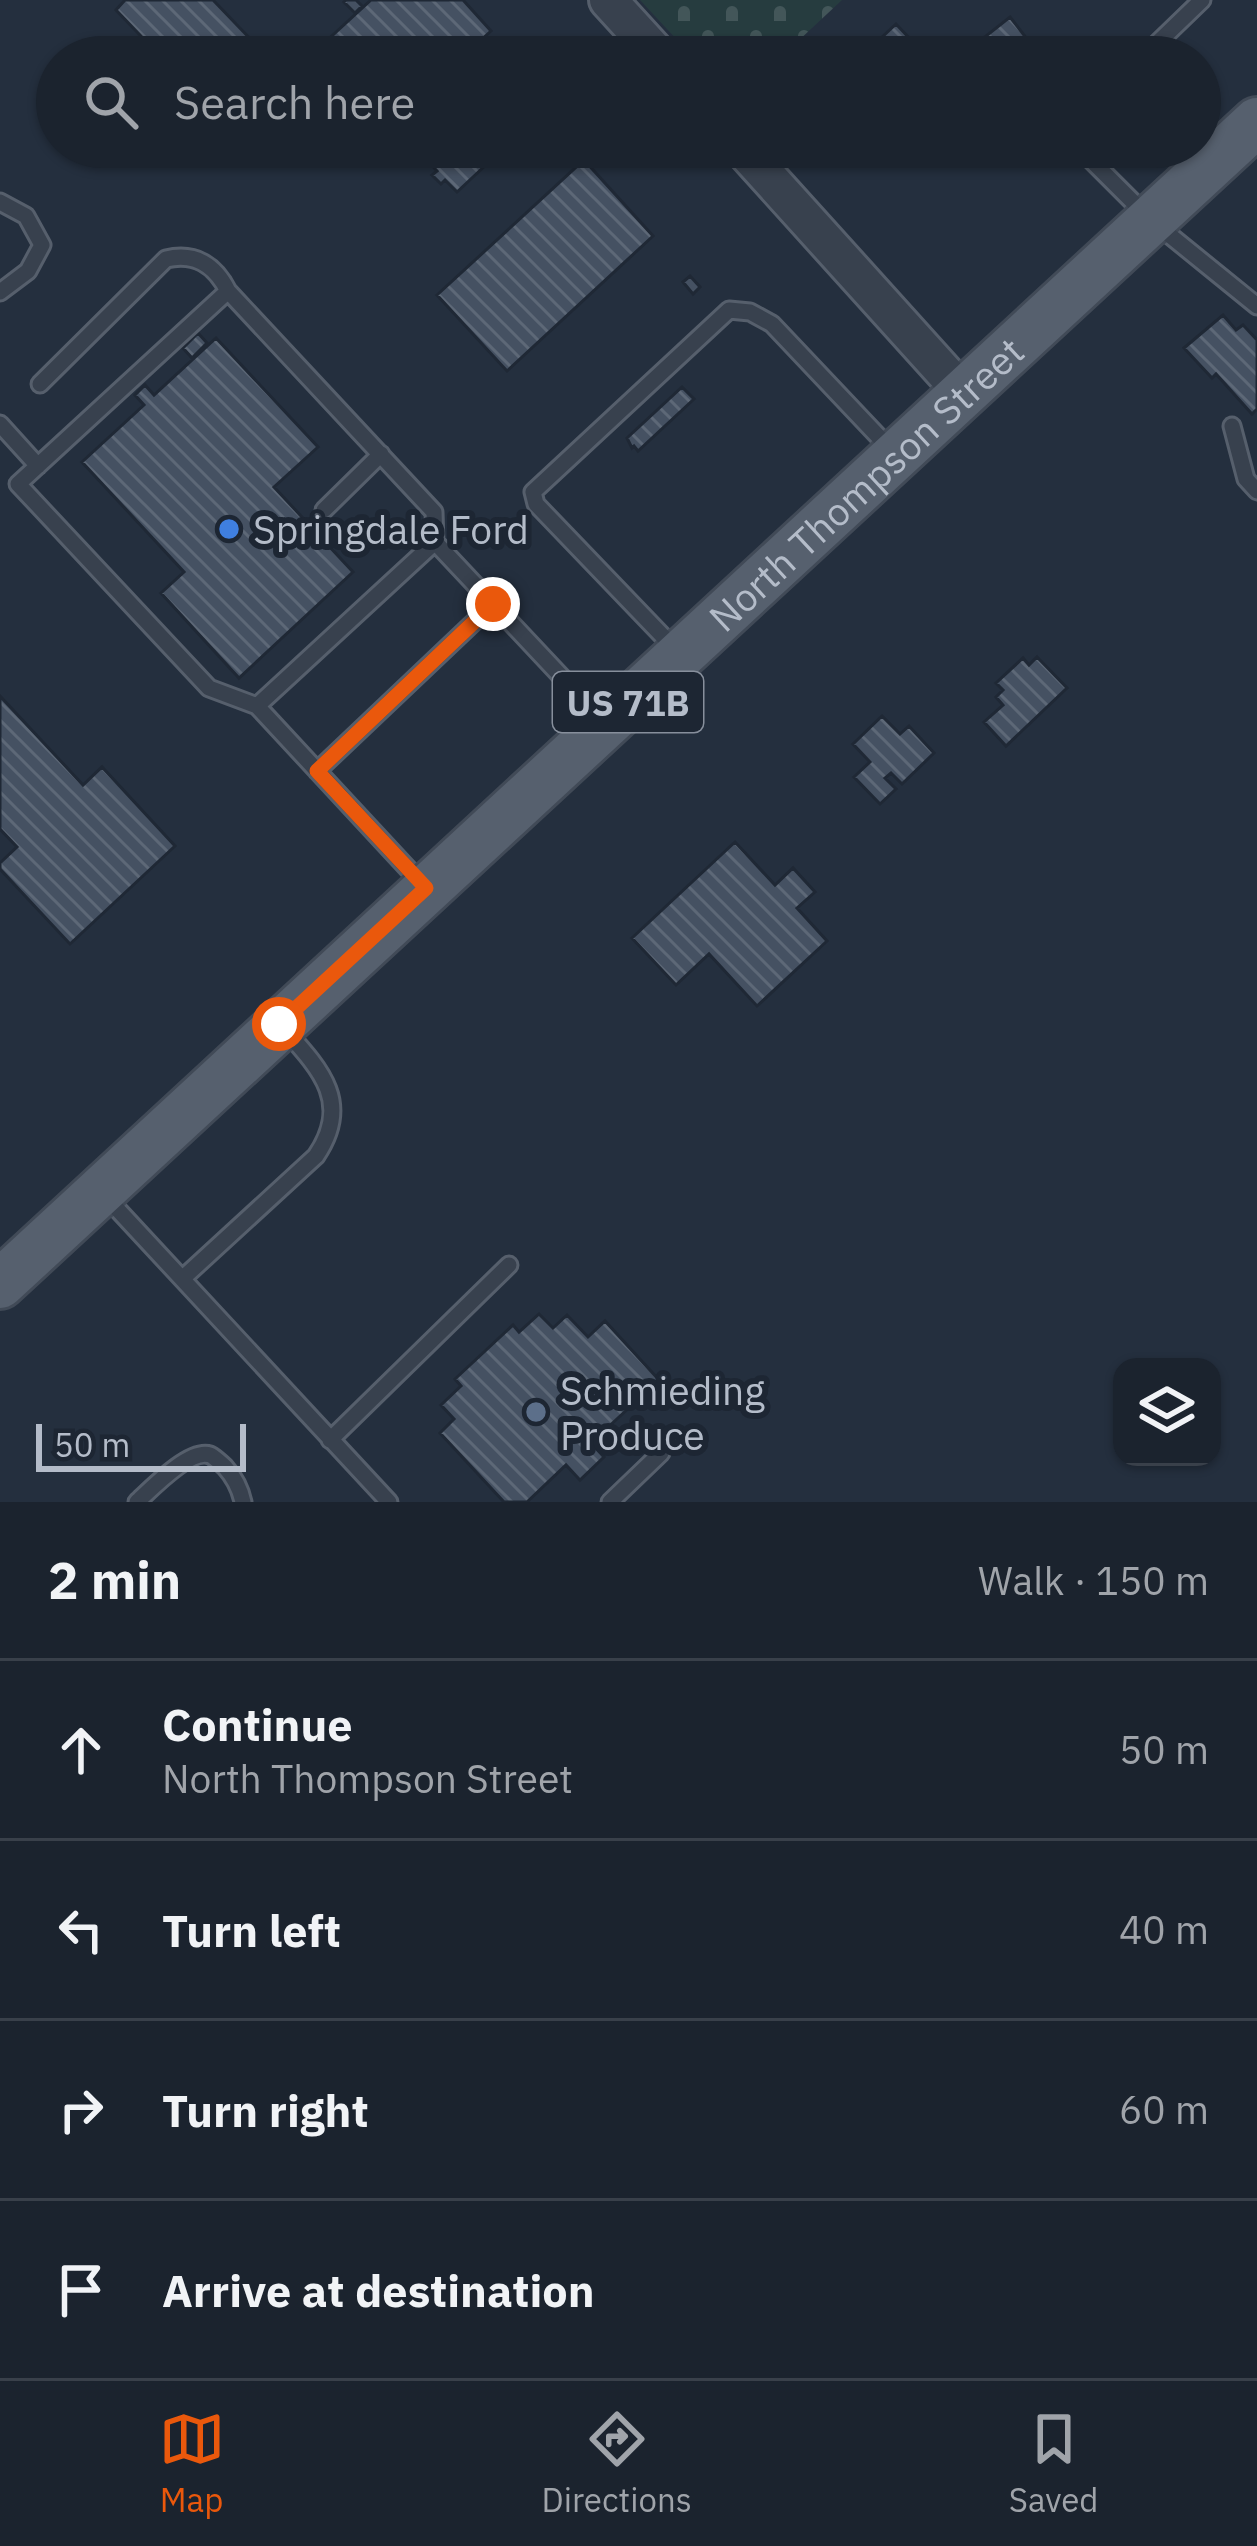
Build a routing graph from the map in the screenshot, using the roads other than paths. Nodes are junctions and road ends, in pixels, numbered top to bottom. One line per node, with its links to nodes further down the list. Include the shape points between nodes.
1 (608, 0): 3 (street)
2 (1202, 0): 4 (lane)
3 (640, 36)
4 (1165, 36)
5 (759, 168): 14 (street)
6 (1099, 168): 9 (lane)
7 (1196, 168): 9 (main road, North Thompson Street / US 71B)
8 (0, 202): 11 (lane, via 26,216 42,245 28,271)
9 (1151, 220): 12 (lane); 14 (main road, North Thompson Street / US 71B)
10 (228, 291): 13 (lane, via 205,262 166,259); 17 (lane); 19 (lane)
11 (0, 292)
12 (1257, 306)
13 (40, 384)
14 (963, 393): 18 (main road, North Thompson Street / US 71B)
15 (0, 424): 19 (lane)
16 (1232, 426): 20 (lane)
17 (381, 454): 21 (lane); 22 (lane, via 434,512)
18 (896, 455): 24 (main road, North Thompson Street / US 71B); 24 (lane, via 772,324 729,310 594,434 533,492 536,504)
19 (38, 466): 25 (lane, via 18,484 209,688)
20 (1257, 491)
21 (324, 510)
22 (435, 542): 23 (lane); 25 (lane)
23 (493, 604): 26 (lane); 27 (lane)
24 (680, 654): 26 (main road, North Thompson Street / US 71B)
25 (256, 706): 27 (lane)
26 (605, 723): 28 (main road, North Thompson Street / US 71B)
27 (317, 771): 28 (lane)
28 (426, 888): 29 (main road, North Thompson Street / US 71B)
29 (279, 1024): 30 (main road, North Thompson Street / US 71B); 32 (lane, via 320,1069 330,1096 328,1138)
30 (100, 1191): 32 (lane); 33 (main road, North Thompson Street / US 71B)
31 (509, 1265): 34 (lane)
32 (182, 1279): 34 (lane)
33 (0, 1284)
34 (330, 1440): 38 (lane)
35 (661, 1453): 39 (lane)
36 (137, 1502): 37 (lane, via 199,1454 222,1464)
37 (242, 1502)
38 (389, 1502)
39 (610, 1502)

